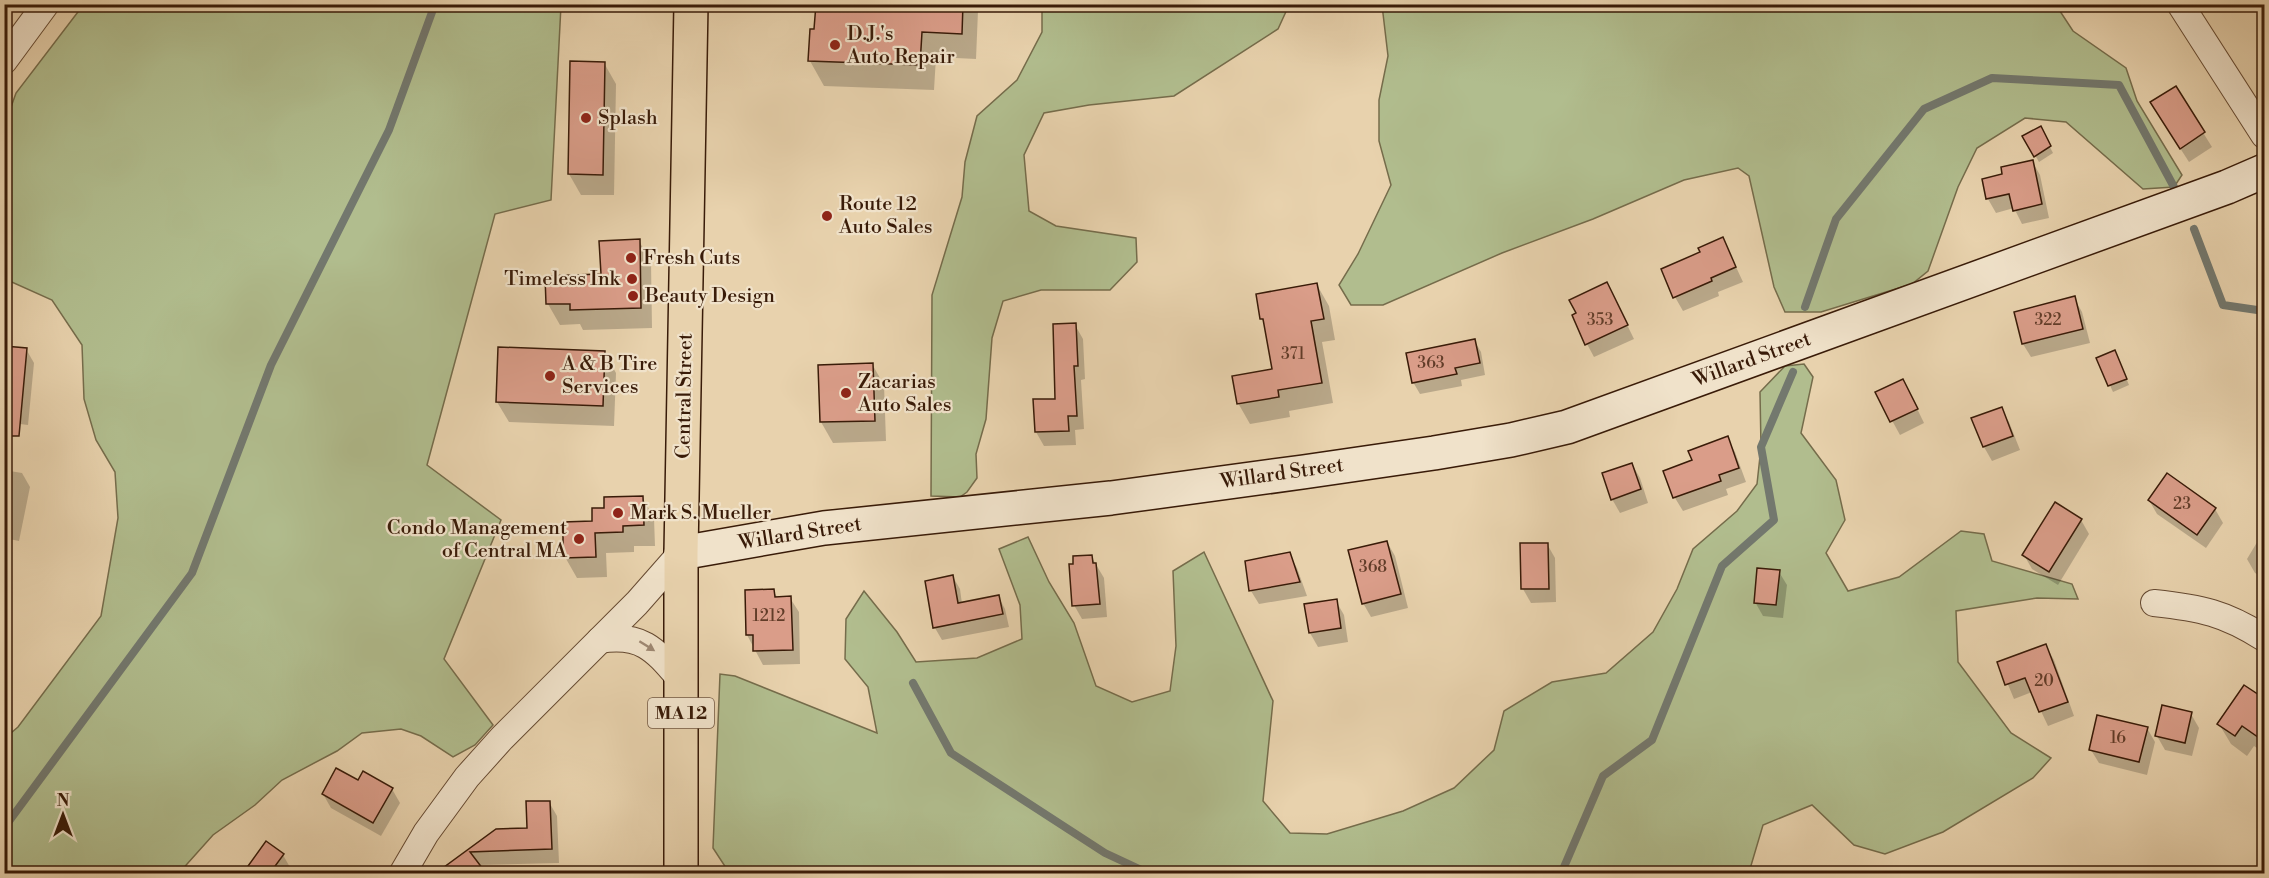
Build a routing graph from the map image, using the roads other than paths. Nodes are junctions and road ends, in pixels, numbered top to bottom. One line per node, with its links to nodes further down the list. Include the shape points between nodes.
1 (46, 4): 4 (street)
2 (691, 4): 7 (main road, Central Street / MA 12)
3 (2180, 4): 5 (street)
4 (4, 61)
5 (2265, 135)
6 (2265, 171): 7 (street, Willard Street, via 1567,427 1500,442 1338,467 1111,498 824,528)
7 (681, 553): 10 (street); 11 (main road, Central Street / MA 12)
8 (2154, 603): 9 (street, via 2223,615)
9 (2265, 638)
10 (600, 640): 11 (street, one-way to 11, via 631,638 646,645); 12 (street, via 467,777)
11 (681, 680): 13 (main road, Central Street / MA 12)
12 (402, 873)
13 (681, 873)

